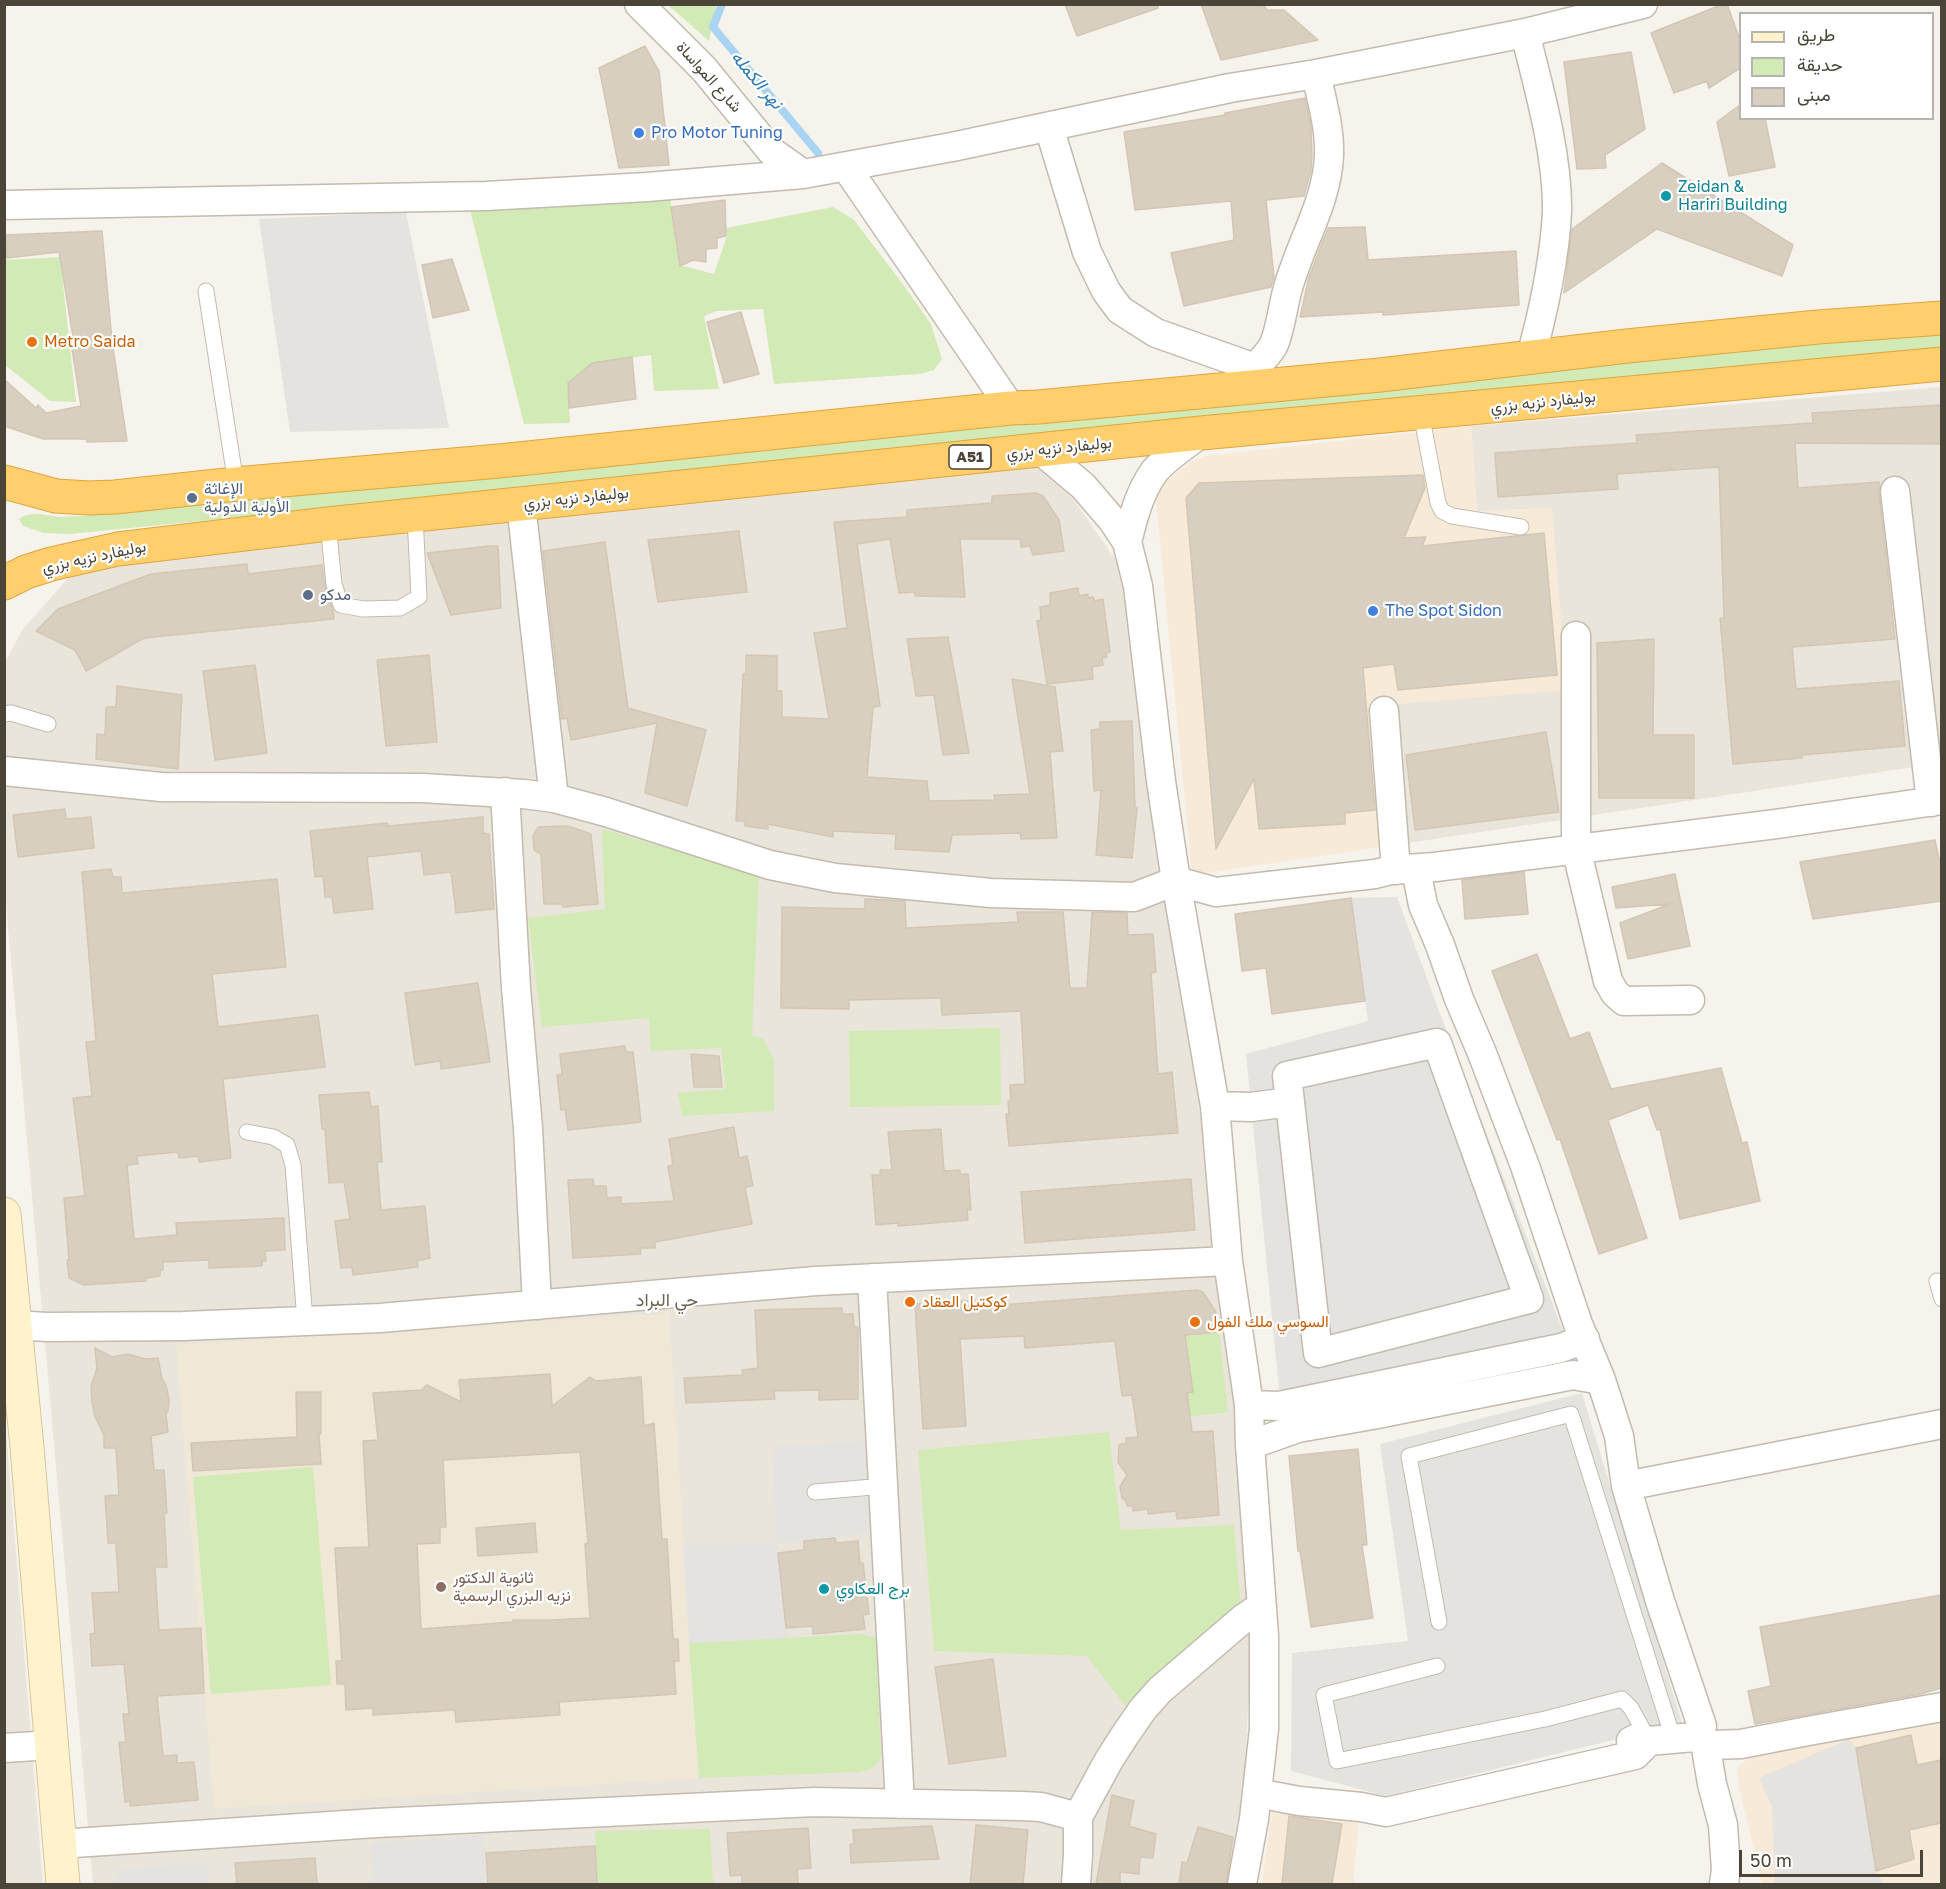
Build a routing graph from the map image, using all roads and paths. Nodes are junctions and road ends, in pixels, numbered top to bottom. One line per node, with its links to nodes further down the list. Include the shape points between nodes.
1 (639, 4): 7 (street, شارع المواساة, via 704,69 772,152)
2 (1643, 4): 3 (street)
3 (1525, 33): 4 (street); 11 (street, via 1540,92 1557,212)
4 (1316, 74): 5 (street); 13 (street, via 1329,143 1324,184 1288,287 1273,345)
5 (1048, 127): 6 (street); 13 (street, via 1087,252 1120,310)
6 (846, 167): 7 (street); 14 (street)
7 (803, 174): 8 (street, via 486,196)
8 (4, 205)
9 (206, 291): 19 (lane)
10 (1941, 318): 11 (highway)
11 (1531, 356): 13 (highway, via 1380,375)
12 (1941, 364): 15 (highway, بوليفارد نزيه بزري / A51)
13 (1244, 379): 14 (highway)
14 (1011, 408): 19 (highway)
15 (1421, 413): 16 (highway, بوليفارد نزيه بزري / A51); 24 (lane, via 1442,511)
16 (1201, 433): 17 (highway, بوليفارد نزيه بزري / A51); 25 (street, via 1155,471 1142,492)
17 (1040, 449): 21 (highway, بوليفارد نزيه بزري / A51); 25 (street, via 1083,486)
18 (4, 482): 19 (highway, via 56,496 89,498)
19 (236, 484)
20 (1895, 491): 34 (street)
21 (521, 504): 22 (highway, بوليفارد نزيه بزري / A51); 33 (street)
22 (415, 516): 23 (highway, بوليفارد نزيه بزري / A51); 23 (lane, via 419,597 400,608 363,609 341,604 334,584)
23 (328, 524): 26 (highway, بوليفارد نزيه بزري / A51, via 118,549 51,564)
24 (1521, 527)
25 (1126, 542): 37 (street, via 1138,586)
26 (4, 583)
27 (1576, 636): 35 (street)
28 (1384, 711): 36 (street)
29 (4, 714): 30 (lane)
30 (48, 724)
31 (4, 771): 32 (street, via 161,787)
32 (506, 792): 33 (street); 47 (street)
33 (554, 798): 37 (street, via 770,865 836,878 991,893 1134,897)
34 (1936, 801): 35 (street)
35 (1576, 849): 36 (street); 38 (street, via 1608,981 1615,993 1624,1001)
36 (1406, 869): 37 (street, via 1216,892); 50 (street, via 1440,945 1525,1166)
37 (1176, 881): 40 (street)
38 (1690, 1000)
39 (1290, 1102): 39 (street, via 1318,1353 1529,1299 1437,1043 1287,1076); 40 (street)
40 (1215, 1106): 43 (street)
41 (247, 1132): 48 (lane, via 287,1144 293,1165)
42 (4, 1214): 49 (street)
43 (1228, 1261): 44 (street); 52 (street)
44 (872, 1278): 47 (street); 55 (street)
45 (1936, 1281): 46 (lane)
46 (1941, 1299)
47 (537, 1305): 48 (street)
48 (305, 1321): 49 (street, via 183,1326)
49 (14, 1325): 63 (street)
50 (1585, 1340): 51 (street); 52 (street, via 1279,1406)
51 (1601, 1380): 54 (street, via 1573,1375 1298,1428); 56 (street, via 1619,1436)
52 (1249, 1405): 54 (street)
53 (1941, 1424): 56 (street)
54 (1250, 1445): 58 (street)
55 (884, 1486): 57 (lane); 66 (street)
56 (1626, 1486): 62 (street, via 1660,1601)
57 (815, 1492)
58 (1262, 1606): 65 (street, via 1264,1729); 67 (street, via 1168,1683 1143,1709)
59 (1438, 1622): 62 (lane, via 1409,1456 1571,1414)
60 (1437, 1666): 62 (lane, via 1324,1695 1337,1761 1545,1719 1622,1699 1631,1708)
61 (1941, 1707): 62 (street, via 1741,1744)
62 (1689, 1739): 65 (street, via 1635,1739 1361,1807); 72 (street, via 1712,1784 1724,1825)
63 (52, 1745): 64 (street); 68 (street)
64 (4, 1749)
65 (1257, 1793): 71 (street)
66 (900, 1804): 67 (street, via 1041,1807); 68 (street, via 814,1802 647,1809)
67 (1078, 1817): 70 (street)
68 (59, 1844): 69 (street)
69 (63, 1884)
70 (1076, 1884)
71 (1242, 1884)
72 (1724, 1884)

